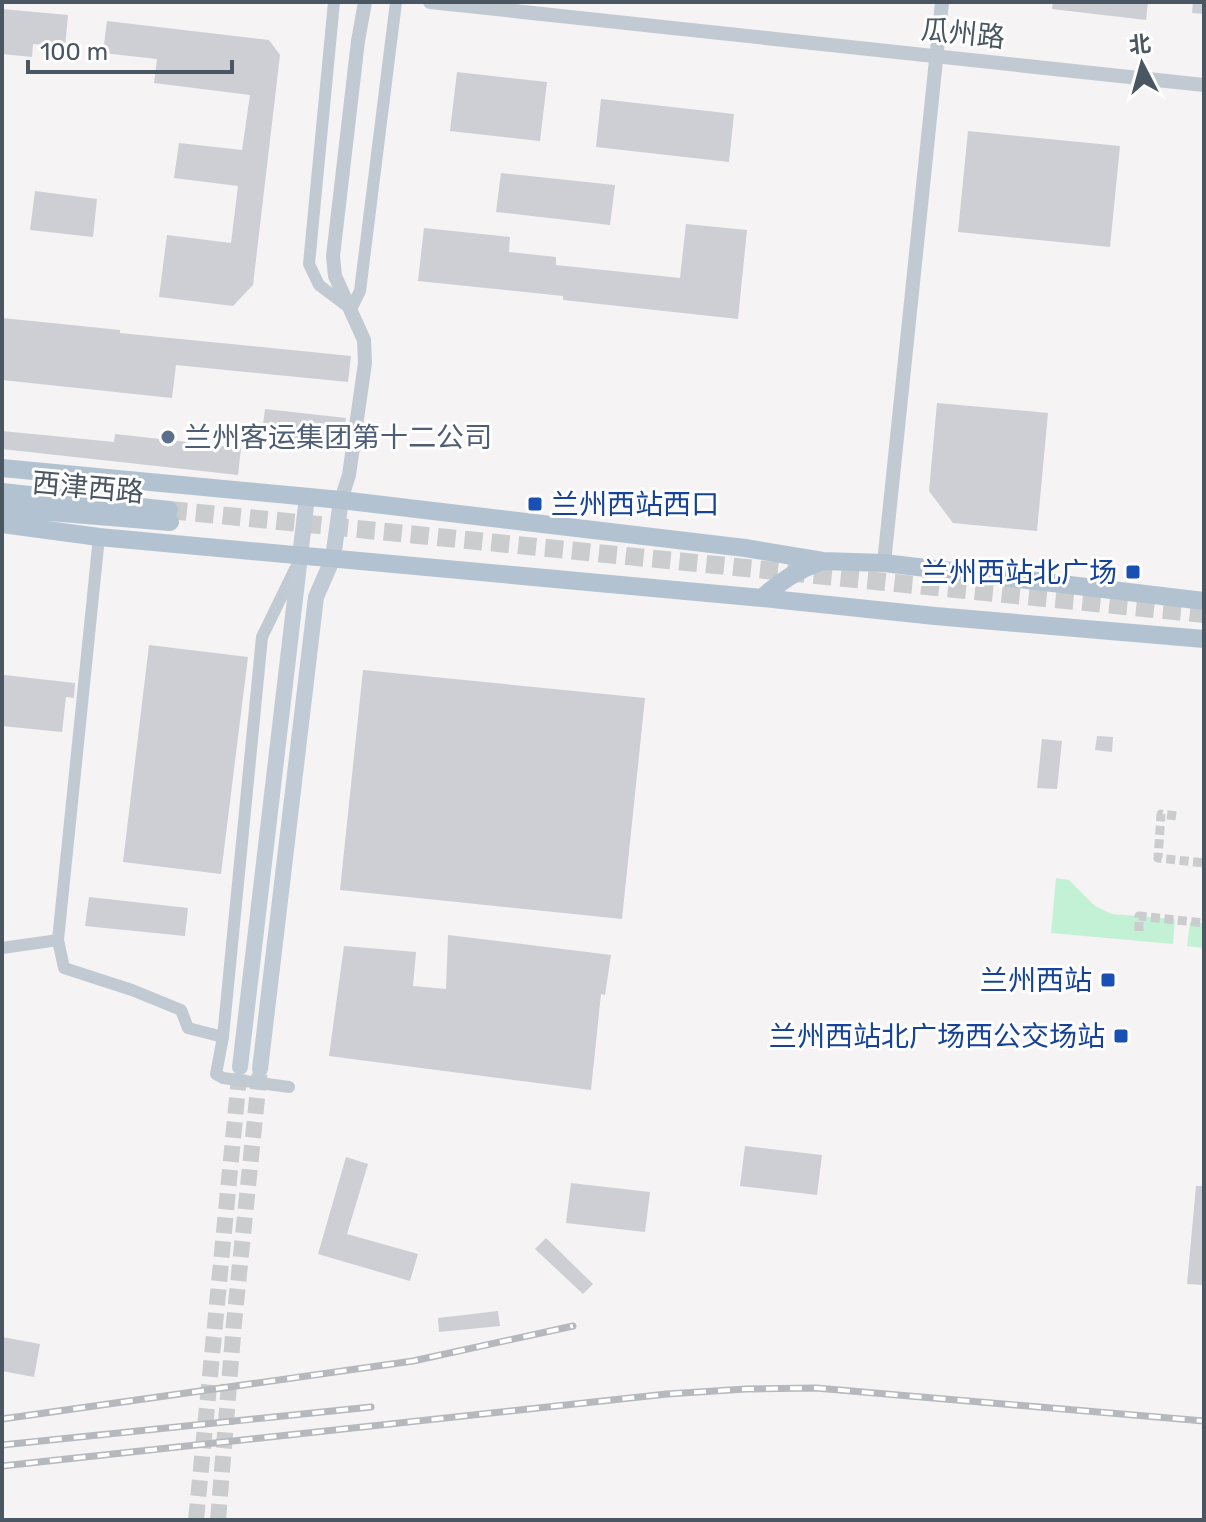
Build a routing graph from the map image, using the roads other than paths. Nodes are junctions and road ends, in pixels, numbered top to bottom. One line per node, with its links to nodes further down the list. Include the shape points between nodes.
1 (334, 2): 8 (street, via 309,264 319,285)
2 (365, 2): 8 (street, via 333,256 335,276)
3 (396, 2): 8 (street, via 360,291)
4 (430, 2): 6 (street, 瓜州路)
5 (942, 2): 6 (street)
6 (936, 56): 7 (street, 瓜州路); 19 (street)
7 (1204, 85)
8 (351, 309): 12 (street, via 364,340 365,363)
9 (2, 468): 11 (main road)
10 (2, 492): 13 (main road, 西津西路, via 170,516)
11 (307, 497): 12 (main road); 16 (main road)
12 (341, 500): 17 (main road); 18 (main road)
13 (2, 508)
14 (2, 524): 15 (main road, 西津西路)
15 (99, 537): 16 (main road, 西津西路); 23 (street)
16 (301, 555): 17 (main road, 西津西路); 25 (street, via 262,637); 26 (main road)
17 (333, 558): 20 (main road, 西津西路); 27 (main road, via 316,597)
18 (823, 561): 19 (main road); 20 (main road, via 784,579)
19 (884, 563): 21 (main road)
20 (762, 598): 22 (main road, 西津西路)
21 (1204, 601)
22 (1204, 639)
23 (58, 940): 24 (street); 25 (street, via 64,968 181,1010 188,1028)
24 (2, 948)
25 (223, 1037): 28 (street, via 216,1074)
26 (240, 1067)
27 (260, 1069)
28 (289, 1087)

